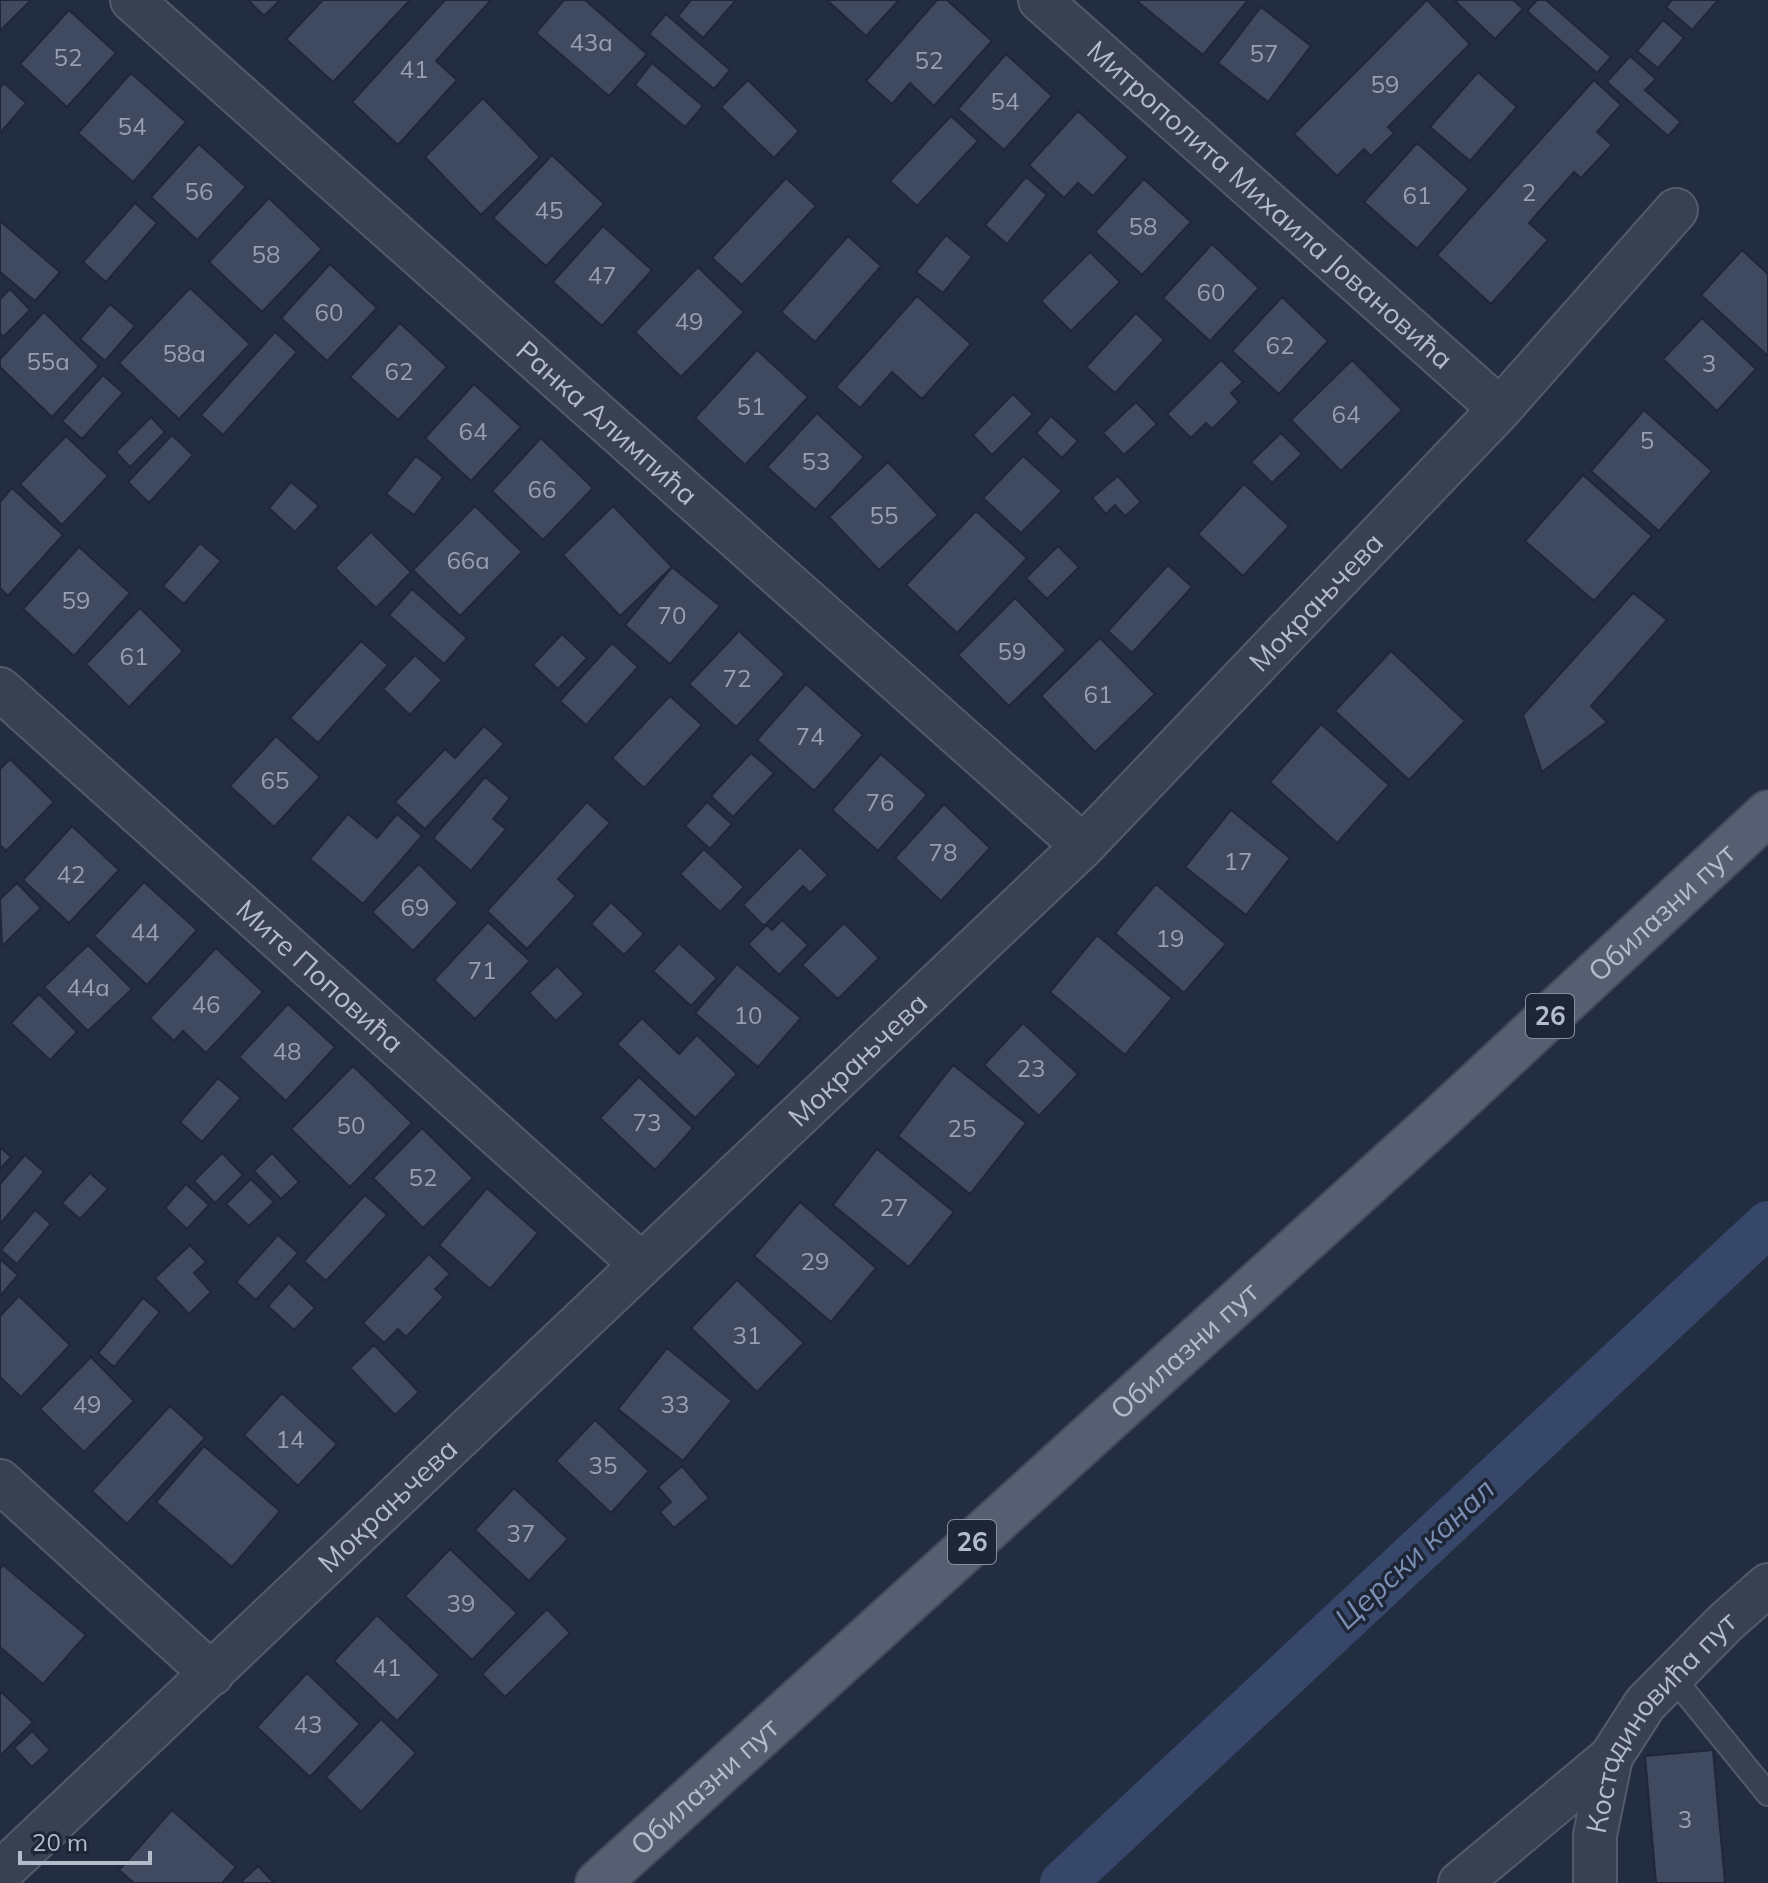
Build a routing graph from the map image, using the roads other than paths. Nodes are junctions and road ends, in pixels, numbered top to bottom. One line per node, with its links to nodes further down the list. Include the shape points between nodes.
1 (132, 0): 7 (street, Ранка Алимпића)
2 (1040, 0): 4 (street, Митрополита Михаила Јовановића)
3 (1676, 210): 4 (street, Мокрањчева)
4 (1500, 409): 7 (street, Мокрањчева)
5 (0, 689): 8 (street, Мите Поповића)
6 (1768, 813): 16 (main road, Обилазни пут / 26)
7 (1083, 846): 8 (street, Мокрањчева)
8 (641, 1264): 11 (street, Мокрањчева)
9 (0, 1481): 11 (street)
10 (1768, 1585): 12 (street, Костадиновића пут)
11 (212, 1674): 15 (street, Мокрањчева)
12 (1672, 1676): 13 (street, Костадиновића пут, via 1645,1704); 14 (lane)
13 (1611, 1757): 17 (street); 18 (street, Костадиновића пут, via 1595,1835)
14 (1768, 1794)
15 (0, 1873)
16 (598, 1883)
17 (1460, 1883)
18 (1595, 1883)

